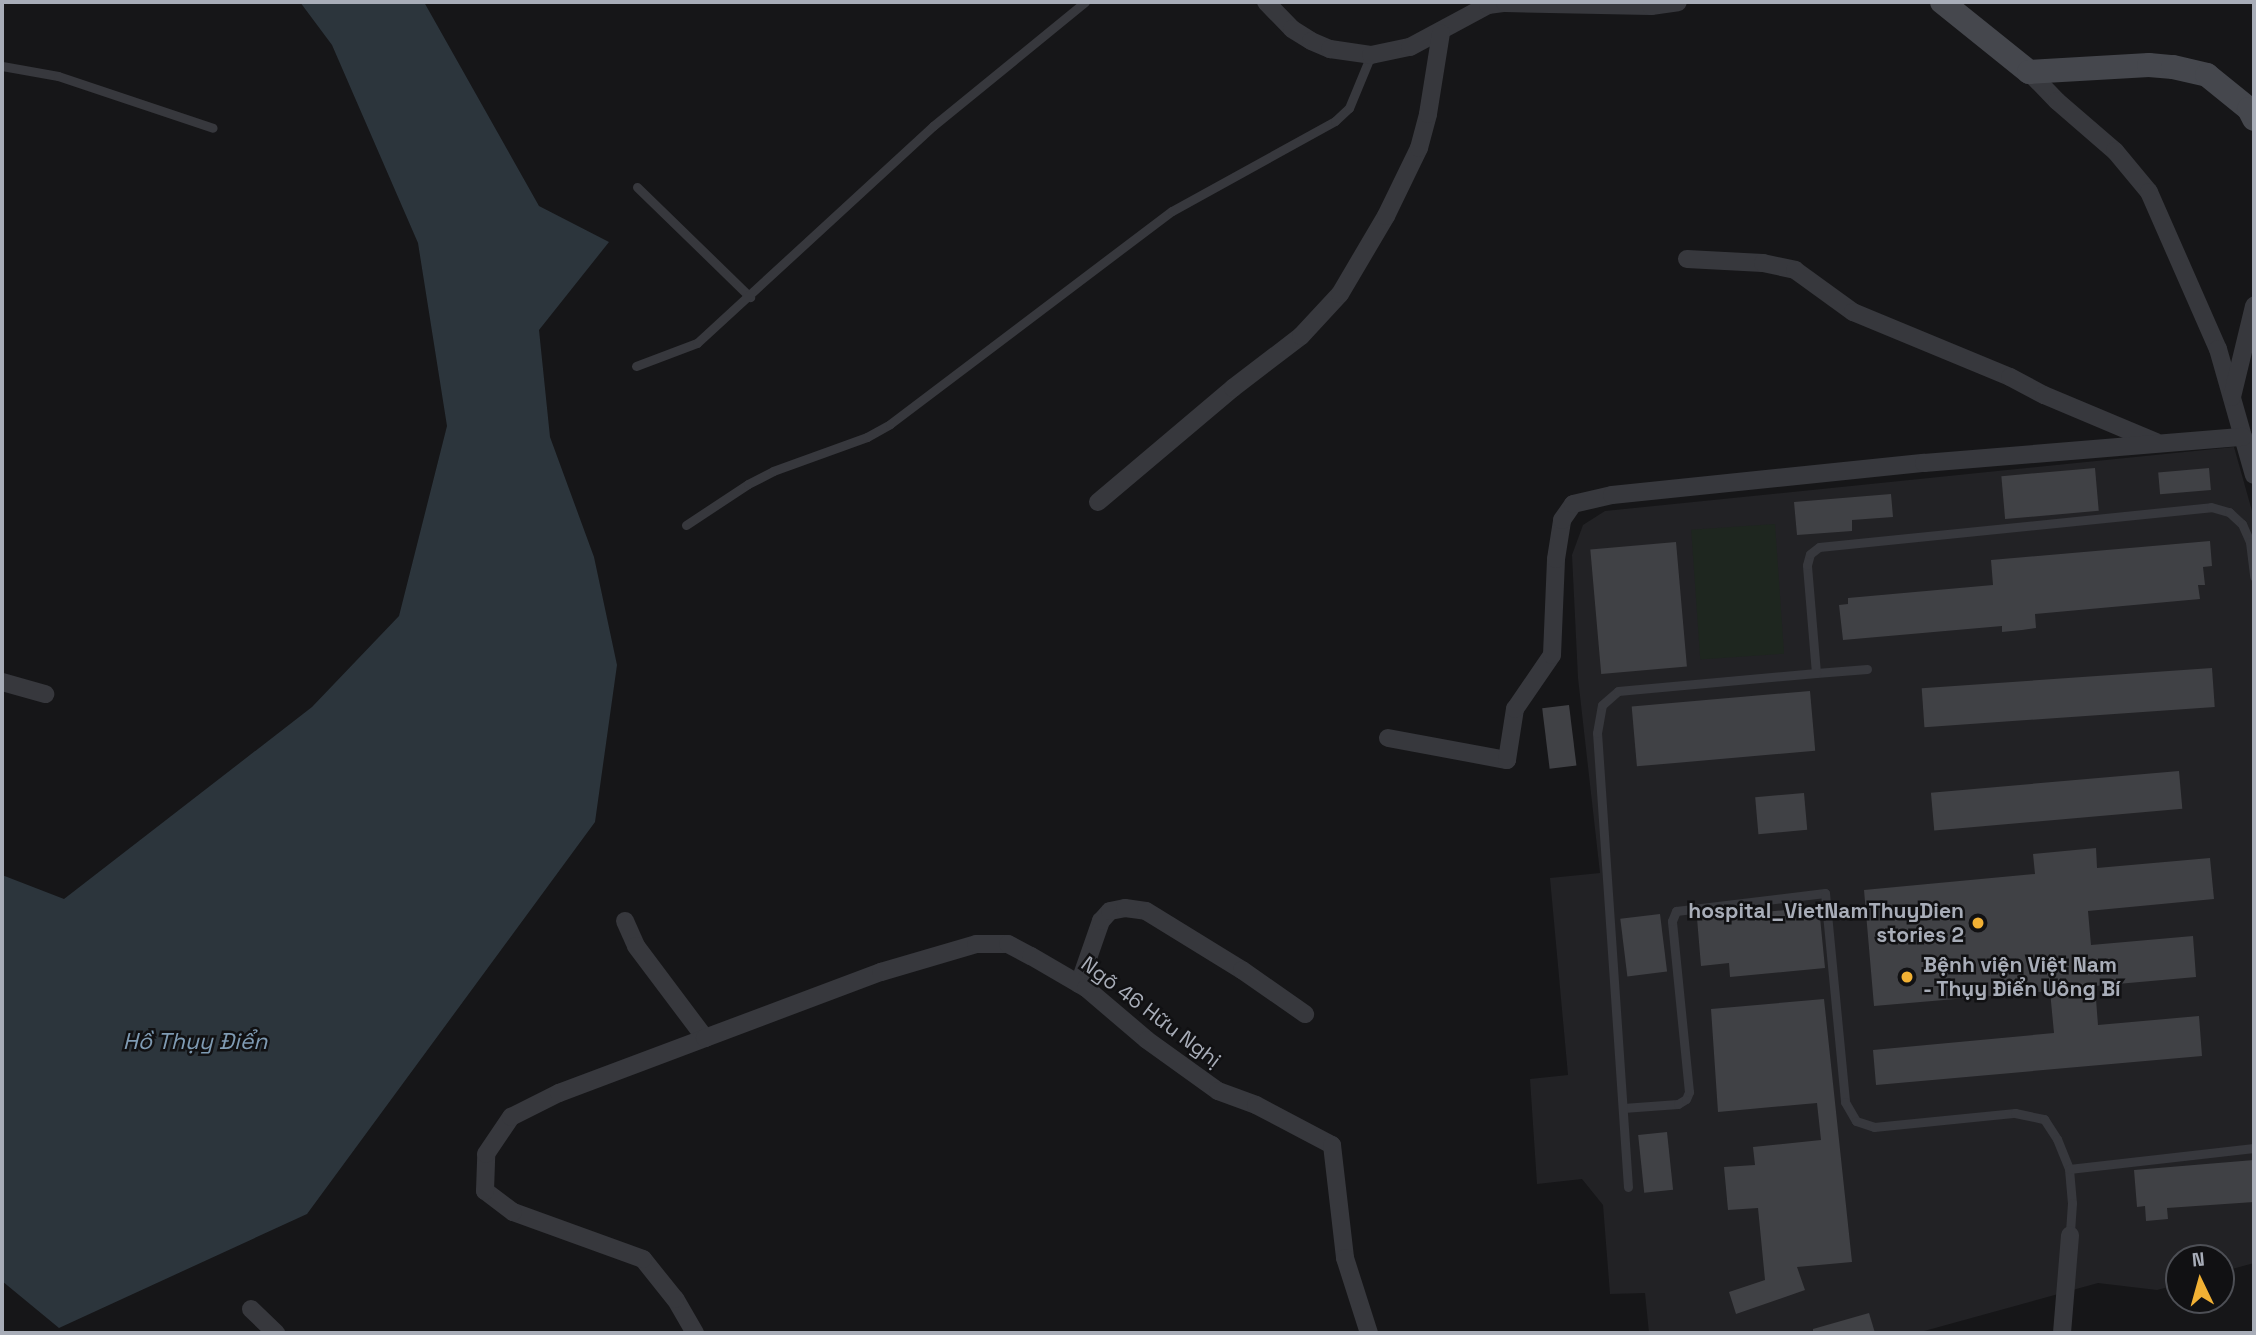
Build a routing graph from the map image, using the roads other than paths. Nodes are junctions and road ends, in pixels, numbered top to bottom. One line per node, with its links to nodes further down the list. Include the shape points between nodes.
1 (1085, 2): 13 (lane, via 923,135)
2 (1266, 2): 6 (street, via 1311,41)
3 (1678, 2): 5 (street, via 1651,6 1505,2 1480,9)
4 (1942, 2): 8 (street)
5 (1441, 33): 6 (street, via 1410,47); 20 (street, via 1419,148 1340,295 1301,335)
6 (1371, 55): 21 (lane, via 1349,108 1335,121 1171,211 890,425 773,471)
7 (2, 66): 10 (lane, via 58,76)
8 (2029, 72): 9 (street, via 2173,67 2207,75); 16 (street, via 2115,151 2149,192 2218,349)
9 (2254, 118)
10 (213, 128)
11 (637, 187): 13 (lane)
12 (1687, 259): 18 (street, via 1763,263 1796,270 1853,312)
13 (750, 297): 15 (lane, via 697,344)
14 (2254, 306): 16 (street)
15 (636, 366)
16 (2232, 397): 17 (street)
17 (2243, 437): 18 (street); 19 (street)
18 (2160, 444): 27 (street, via 1612,495 1573,504 1562,520 1556,559 1552,655 1515,709 1507,760)
19 (2254, 475)
20 (1098, 502)
21 (686, 525)
22 (2254, 577): 24 (lane, via 2250,542 2242,524 2229,512 2211,507 1819,547 1810,554 1807,565)
23 (1867, 669): 24 (lane)
24 (1816, 673): 32 (lane, via 1618,691 1602,705 1597,733)
25 (2, 682): 26 (street)
26 (45, 694)
27 (1388, 738)
28 (625, 921): 31 (street, via 636,946)
29 (1079, 984): 30 (street, via 1101,921 1110,911 1125,908 1146,911); 31 (street, Ngõ 46 Hữu Nghị, via 1008,944 976,944 881,972); 40 (street, Ngõ 46 Hữu Nghị, via 1218,1091 1256,1105 1332,1145 1345,1258)
30 (1305, 1014)
31 (705, 1038): 39 (street, Ngõ 46 Hữu Nghị, via 559,1093 511,1117 486,1154 485,1191 513,1212 643,1259)
32 (1623, 1108): 34 (lane, via 1678,1104 1689,1092 1672,920 1676,911 1825,892 1845,1102 1856,1121 1874,1127 2015,1114 2044,1119); 35 (lane)
33 (2254, 1148): 34 (lane)
34 (2069, 1169): 36 (lane)
35 (1628, 1187)
36 (2070, 1235): 41 (street)
37 (251, 1310): 38 (street)
38 (276, 1333)
39 (695, 1333)
40 (1368, 1333)
41 (2062, 1333)

